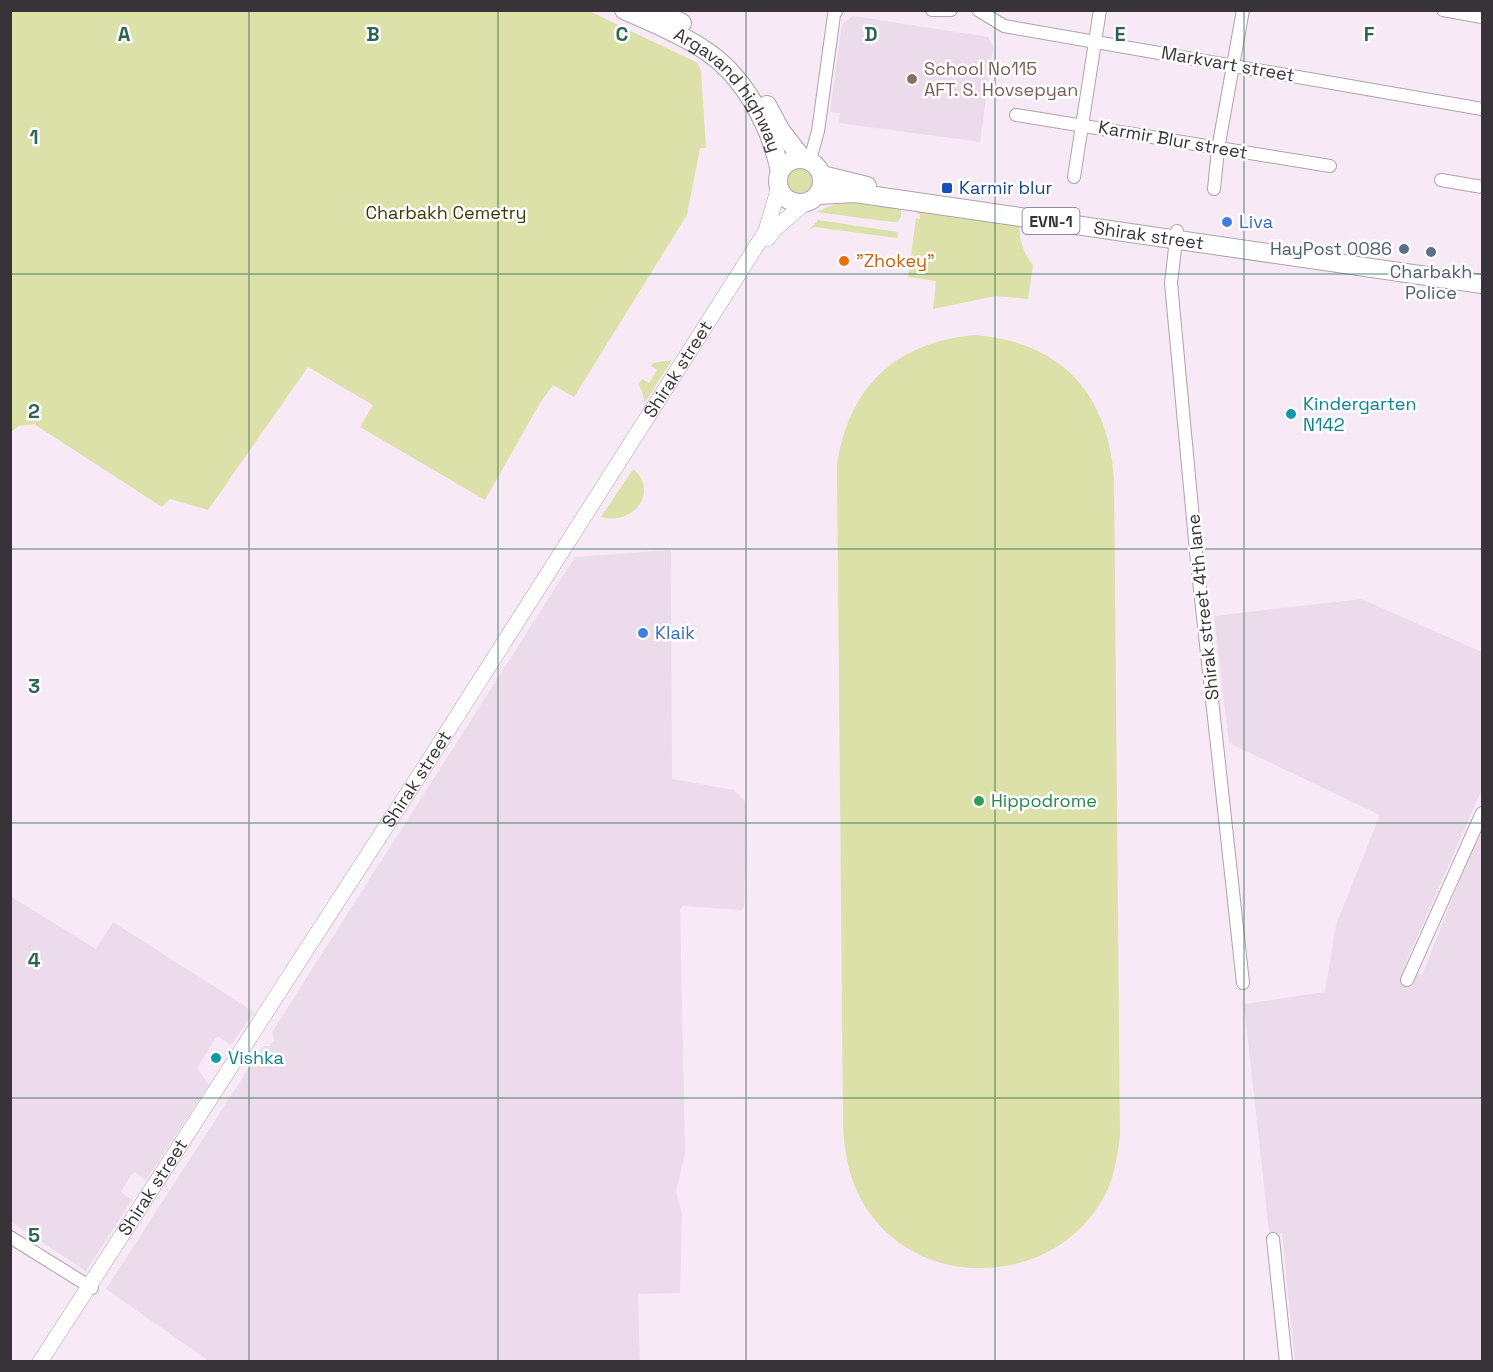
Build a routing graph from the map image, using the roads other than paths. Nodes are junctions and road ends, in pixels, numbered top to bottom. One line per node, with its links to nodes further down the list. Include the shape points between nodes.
1 (624, 10): 21 (highway, Argavand highway, via 701,47 730,71 763,122 776,151)
2 (656, 10): 17 (highway, Argavand highway, via 702,34 736,60 781,131)
3 (837, 10): 17 (street, via 818,131)
4 (932, 10): 5 (street)
5 (951, 10)
6 (978, 10): 11 (street, Markvart street, via 1004,26)
7 (1100, 10): 11 (street)
8 (1243, 10): 12 (street)
9 (1443, 10): 10 (street)
10 (1482, 17)
11 (1095, 41): 12 (street, Markvart street); 15 (street)
12 (1233, 64): 13 (street, Markvart street); 16 (street)
13 (1482, 109)
14 (1016, 115): 15 (street, Karmir Blur street)
15 (1084, 125): 16 (street, Karmir Blur street); 20 (street)
16 (1218, 149): 18 (street, Karmir Blur street); 24 (street)
17 (806, 159): 19 (highway, via 819,167); 21 (highway, via 789,161)
18 (1330, 166)
19 (822, 176): 25 (highway, via 823,183); 26 (highway, Shirak street / EVN-1)
20 (1074, 177)
21 (779, 179): 25 (highway, via 791,201); 34 (main road, Shirak street, via 766,231)
22 (1441, 180): 23 (street)
23 (1482, 187)
24 (1214, 189)
25 (811, 199): 26 (highway, Shirak street / EVN-1, via 855,192); 34 (main road, Shirak street, via 771,234 258,1034)
26 (1176, 235): 27 (highway, Shirak street / EVN-1); 28 (highway, Shirak street / EVN-1); 31 (street, Shirak street 4th lane, via 1172,294)
27 (1482, 275)
28 (1482, 284)
29 (1482, 813): 30 (street)
30 (1407, 980)
31 (1243, 983)
32 (10, 1237): 34 (street)
33 (1273, 1239): 36 (street)
34 (90, 1287): 35 (main road, Shirak street)
35 (42, 1362)
36 (1286, 1362)

